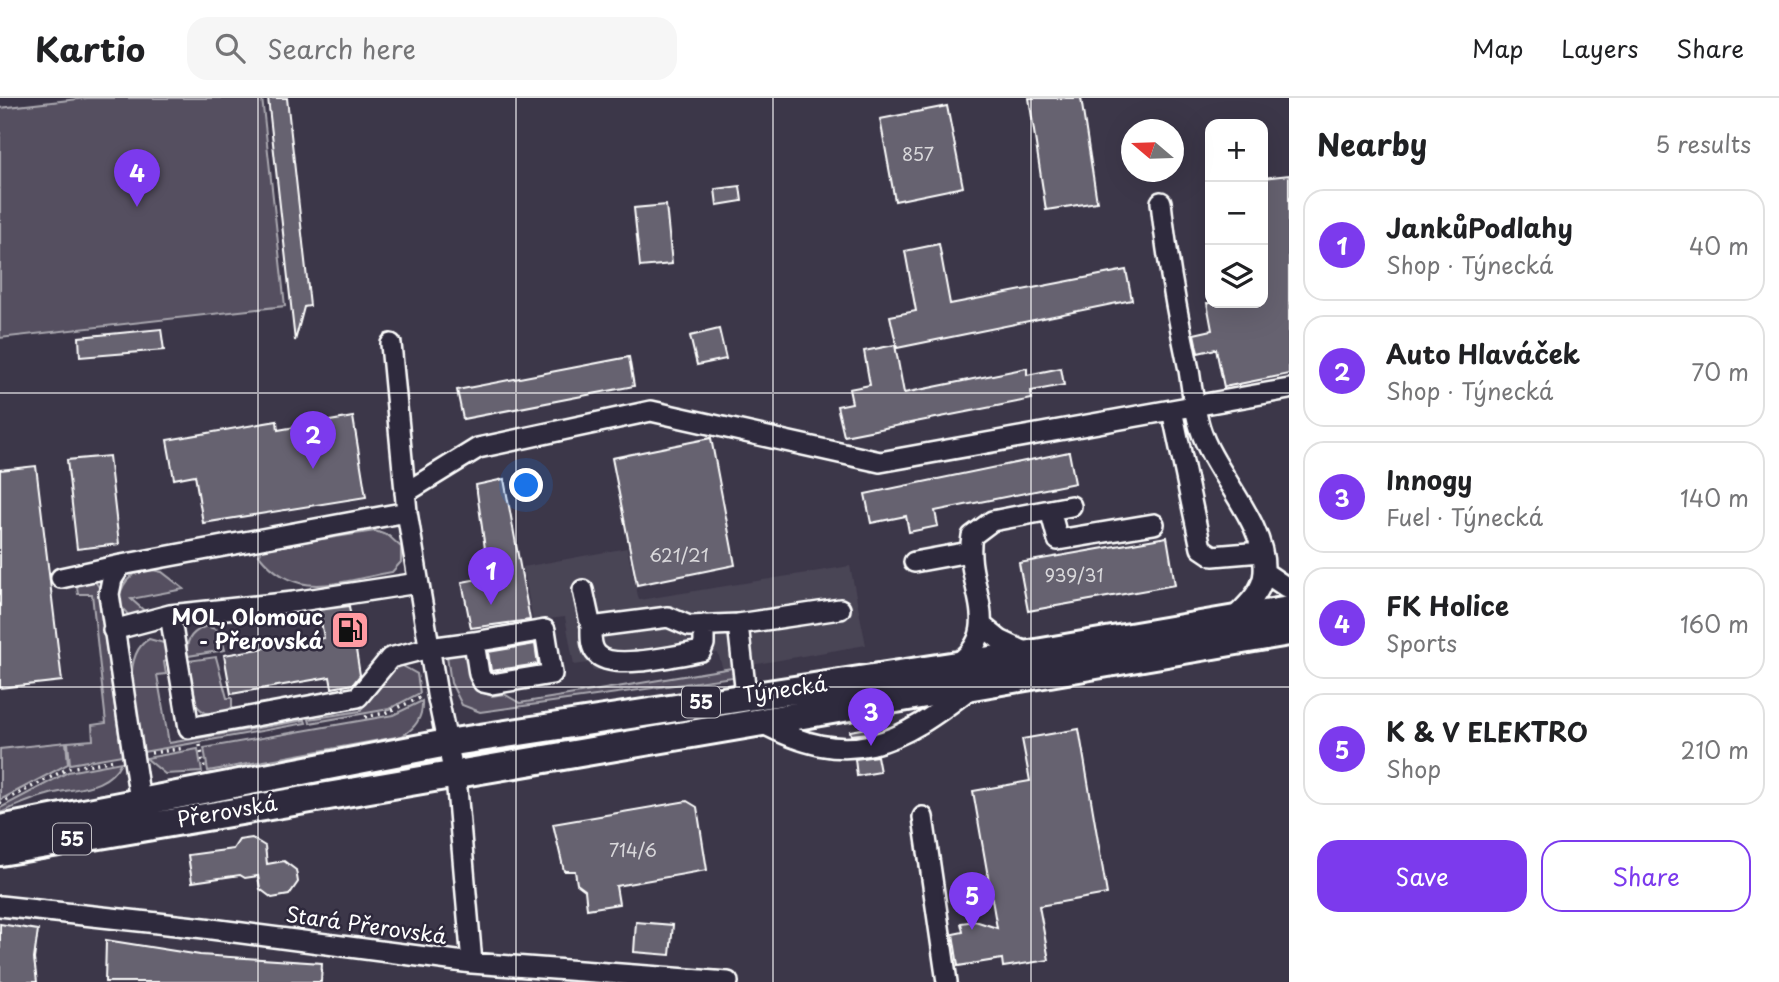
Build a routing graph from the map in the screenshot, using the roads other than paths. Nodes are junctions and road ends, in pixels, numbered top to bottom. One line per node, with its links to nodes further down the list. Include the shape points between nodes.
1 (1161, 202): 4 (street, via 1169,277)
2 (391, 344): 6 (street)
3 (1289, 390): 4 (street)
4 (1196, 406): 5 (street); 11 (street, via 1212,456 1251,522)
5 (1172, 410): 6 (street, via 880,462 651,411 478,448); 11 (street, via 1201,548 1213,556)
6 (406, 503): 13 (street); 16 (street)
7 (1071, 506): 8 (street)
8 (1051, 510): 9 (street, via 1058,540); 10 (street, via 982,526 972,536)
9 (1154, 524)
10 (969, 552): 12 (street); 26 (street)
11 (1261, 552): 14 (street)
12 (915, 562)
13 (121, 565): 15 (street); 27 (street, via 109,594)
14 (1265, 572): 17 (street); 22 (street, via 1254,597)
15 (61, 578)
16 (418, 583): 21 (street); 30 (street)
17 (1289, 589)
18 (583, 590): 25 (street)
19 (840, 609): 23 (street)
20 (1289, 610): 22 (main road, Týnecká / 55)
21 (170, 615): 27 (street); 30 (street, via 189,728 358,697 390,659)
22 (1232, 620): 31 (main road, Týnecká / 55)
23 (738, 624): 24 (street); 34 (street)
24 (704, 625): 25 (street, via 690,626 668,617); 25 (street, via 701,651 645,660 598,656 592,647)
25 (591, 627)
26 (984, 627): 31 (street); 32 (street, via 972,651)
27 (113, 630): 38 (street)
28 (1289, 632): 33 (main road, Týnecká / 55)
29 (474, 642): 30 (street)
30 (429, 648): 36 (street)
31 (1030, 654): 32 (main road, Týnecká / 55)
32 (955, 665): 34 (main road, Týnecká / 55)
33 (975, 685): 35 (main road, Týnecká / 55); 35 (street, via 928,721 884,743 850,748 819,745)
34 (746, 695): 36 (main road, Týnecká / 55)
35 (760, 722): 37 (main road, Týnecká / 55)
36 (447, 743): 37 (street); 38 (main road, Přerovská / 55)
37 (453, 773): 40 (main road, Přerovská / 55); 44 (street)
38 (140, 800): 40 (street); 41 (main road, Přerovská / 55)
39 (923, 817): 46 (street)
40 (145, 827): 42 (main road, Přerovská / 55)
41 (0, 829)
42 (0, 852)
43 (0, 906): 44 (street, Stará Přerovská)
44 (472, 963): 45 (street, Stará Přerovská)
45 (728, 982)
46 (947, 982)

